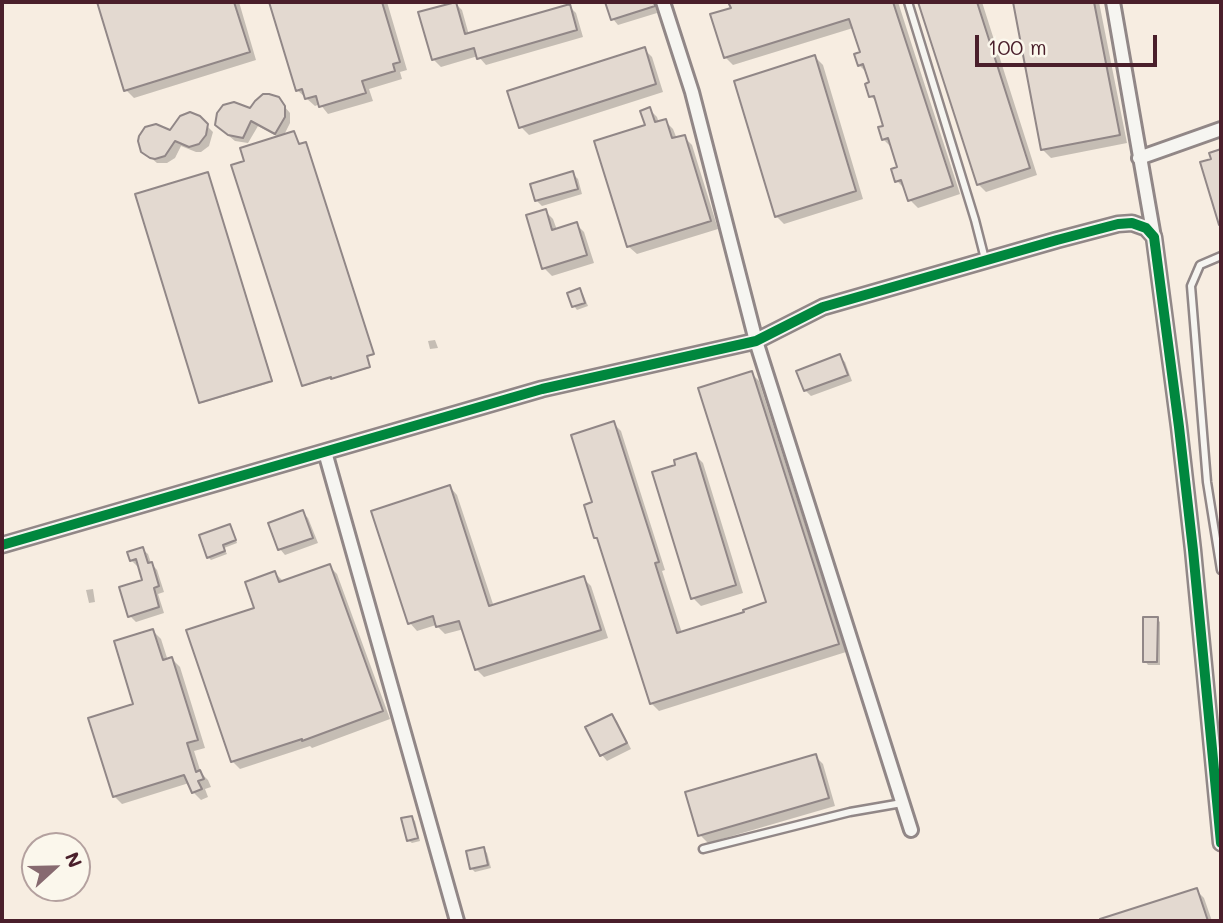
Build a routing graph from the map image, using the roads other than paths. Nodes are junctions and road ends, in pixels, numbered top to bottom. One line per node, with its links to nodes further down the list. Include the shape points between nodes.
1 (663, 2): 9 (street, via 692,92)
2 (908, 2): 8 (lane)
3 (1113, 2): 5 (street)
4 (1221, 129): 5 (street)
5 (1139, 158): 6 (street)
6 (1154, 237): 8 (street, via 1132,222); 15 (street, via 1188,509)
7 (1221, 256): 12 (lane, via 1200,265 1191,286 1207,482)
8 (985, 261): 9 (street, via 823,307)
9 (756, 341): 10 (street, via 542,389); 13 (street)
10 (326, 452): 11 (street); 17 (street)
11 (2, 545)
12 (1221, 570)
13 (902, 803): 14 (street); 16 (lane)
14 (911, 830)
15 (1221, 843)
16 (703, 849)
17 (457, 921)

